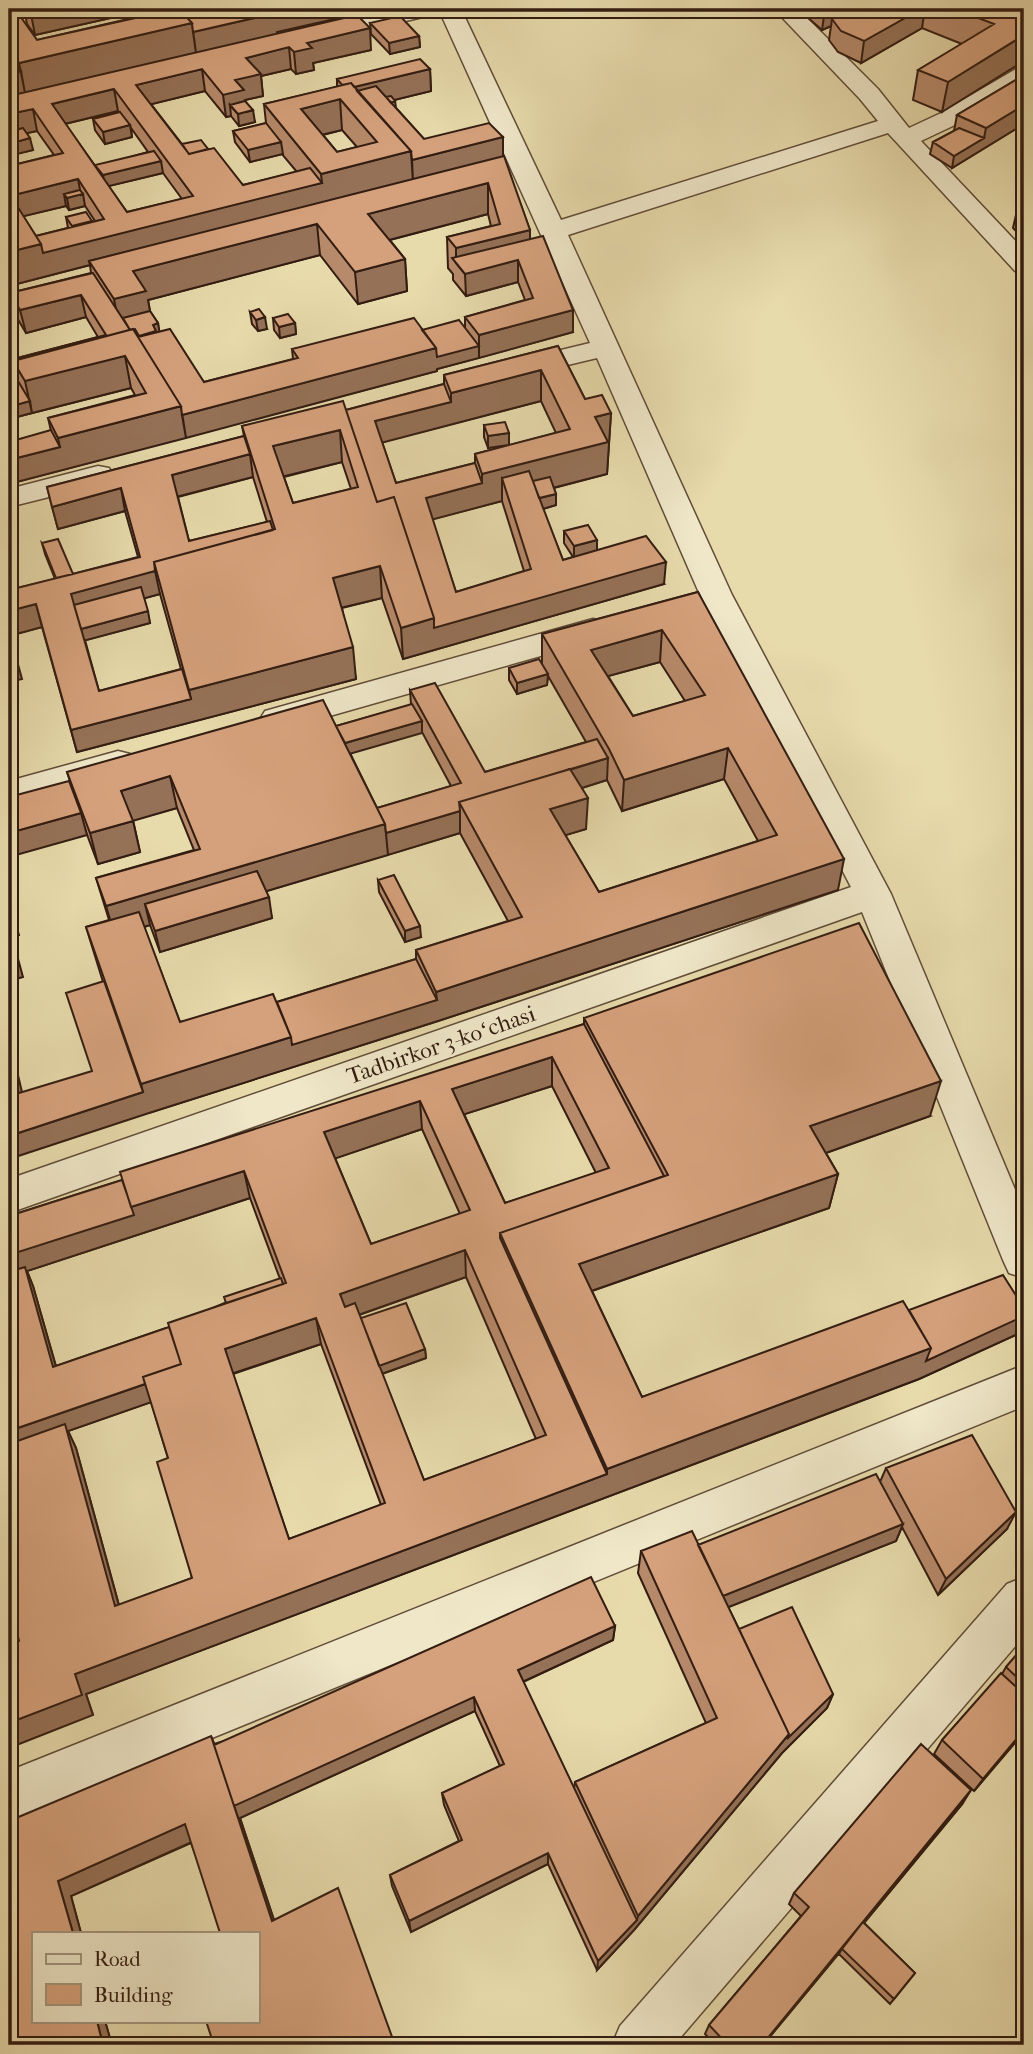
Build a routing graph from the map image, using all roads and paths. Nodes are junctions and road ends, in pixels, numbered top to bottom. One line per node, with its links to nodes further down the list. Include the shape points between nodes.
1 (428, 9): 4 (street)
2 (450, 9): 7 (street, via 511,173)
3 (785, 9): 6 (street, via 869,94)
4 (293, 40)
5 (1024, 74): 6 (street, via 948,119)
6 (899, 132): 7 (street); 8 (street)
7 (551, 232): 9 (street)
8 (1024, 265)
9 (606, 346): 10 (street); 17 (street, via 703,599)
10 (484, 378)
11 (131, 467): 12 (street)
12 (9, 498)
13 (622, 621): 14 (street)
14 (249, 726)
15 (142, 756): 16 (street)
16 (9, 794)
17 (873, 894): 18 (street, Tadbirkor 3-koʻchasi); 19 (street)
18 (9, 1196)
19 (1024, 1260)
20 (1024, 1385): 22 (street)
21 (1024, 1600): 23 (street)
22 (9, 1796)
23 (639, 2045)

